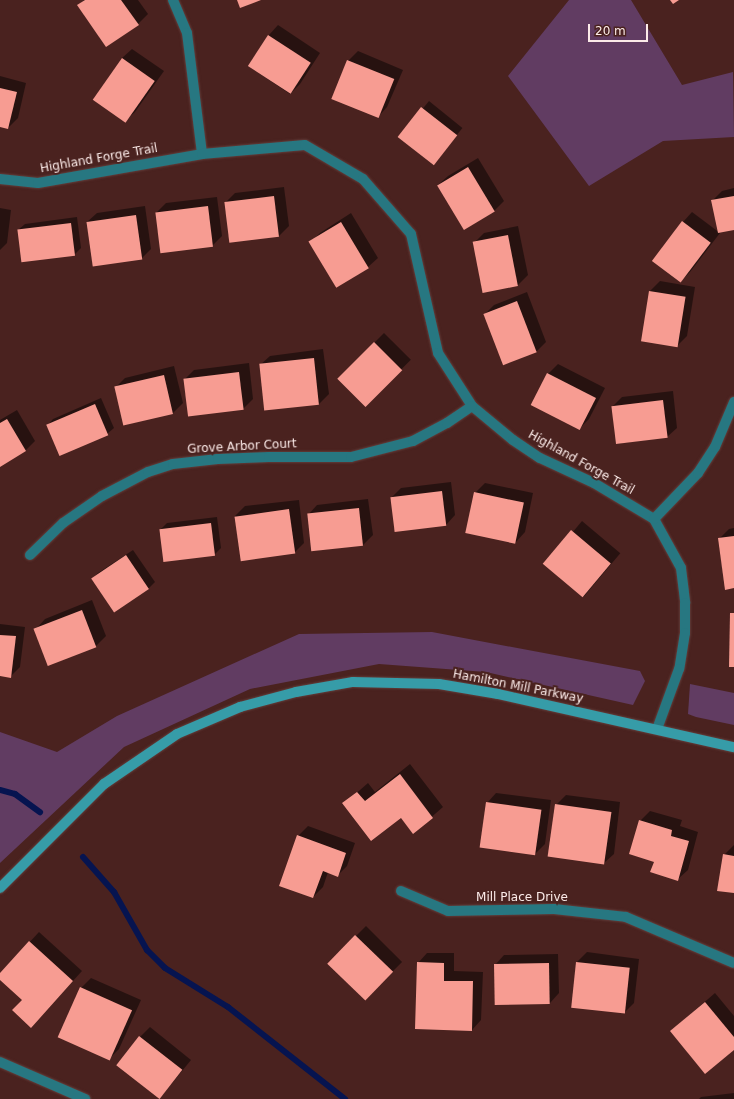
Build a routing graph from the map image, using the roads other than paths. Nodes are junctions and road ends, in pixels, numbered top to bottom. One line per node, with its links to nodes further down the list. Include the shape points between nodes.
1 (173, 0): 2 (street, via 187,33)
2 (202, 154): 3 (street, Highland Forge Trail, via 38,183); 5 (street, Highland Forge Trail, via 305,145 363,180 412,234 438,353)
3 (0, 179)
4 (734, 402): 6 (street, via 715,447 698,473)
5 (472, 406): 6 (street, Highland Forge Trail, via 513,440 540,458 594,483); 7 (street, Grove Arbor Court, via 413,441 350,457 218,459 174,464 148,472 102,496 64,523)
6 (654, 519): 8 (street, via 681,568 686,633 679,669)
7 (30, 555)
8 (657, 729): 9 (street, Hamilton Mill Parkway); 10 (street, Hamilton Mill Parkway, via 498,694 439,684 353,682 296,692 240,707 177,734 104,784)
9 (734, 747)
10 (0, 888)
11 (400, 891): 12 (street, Mill Place Drive, via 448,911 554,909 626,917)
12 (734, 963)
13 (0, 1062): 14 (street)
14 (85, 1099)

